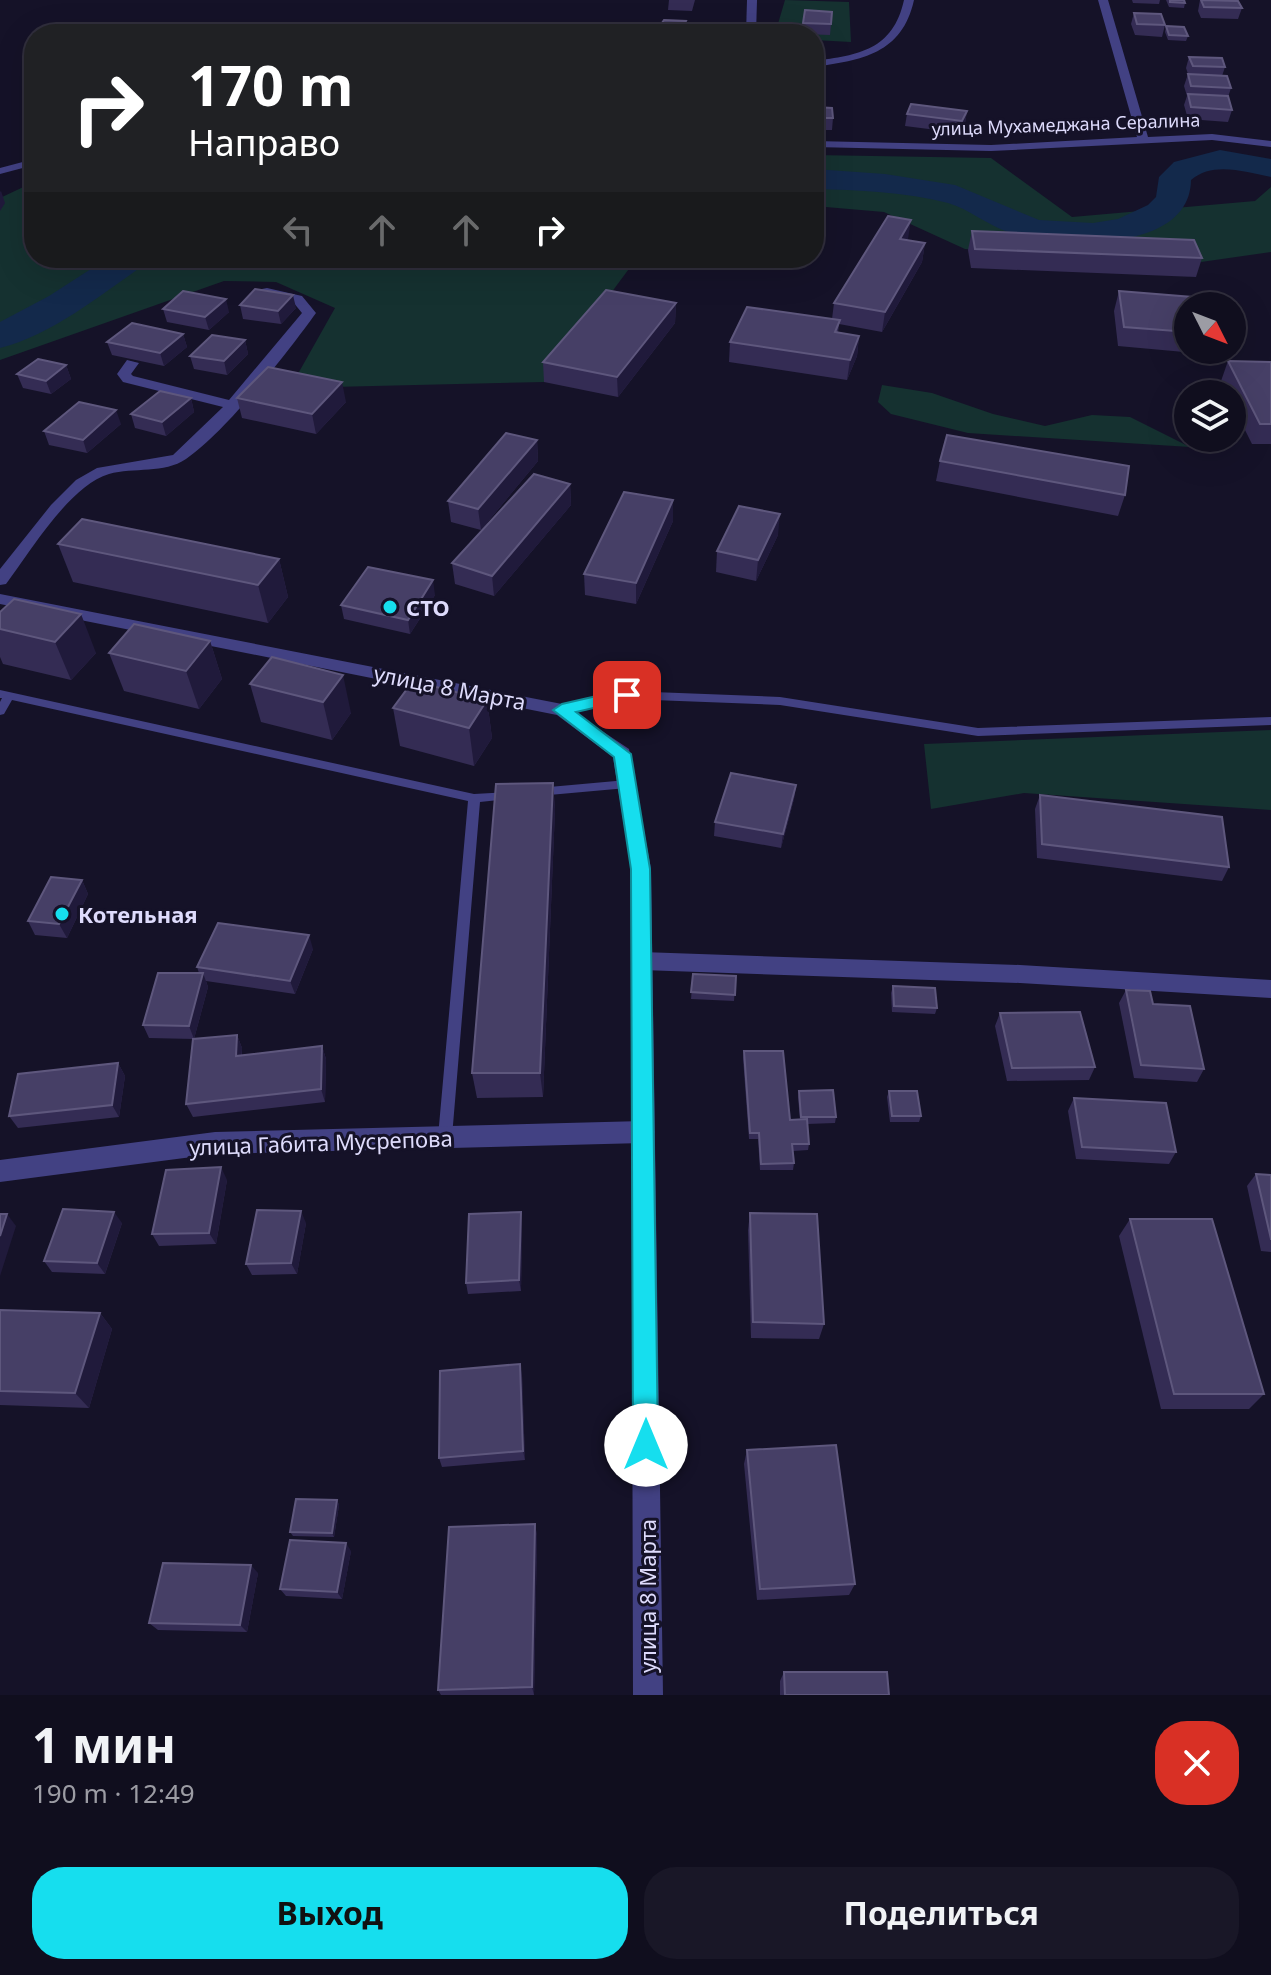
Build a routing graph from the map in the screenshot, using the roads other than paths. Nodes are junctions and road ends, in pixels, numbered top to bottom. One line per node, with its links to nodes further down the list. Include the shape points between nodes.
1 (752, 0): 4 (street)
2 (909, 0): 5 (street, via 907,19 894,38 855,57)
3 (1103, 0): 6 (street)
4 (751, 24)
5 (824, 62)
6 (1143, 139): 7 (street, улица Мухамеджана Сералина, via 991,148); 8 (street, улица Мухамеджана Сералина, via 1212,137)
7 (824, 144)
8 (1271, 144)
9 (24, 165): 10 (street)
10 (0, 171)
11 (263, 291): 13 (street, via 296,297 309,313)
12 (132, 363): 13 (street, via 124,374 128,379)
13 (229, 404): 14 (street, via 182,456 97,473 81,484)
14 (0, 580)
15 (0, 599): 17 (street, улица 8 Марта)
16 (5, 695): 18 (lane); 21 (lane)
17 (562, 710): 19 (lane, via 627,695 780,701 978,732); 20 (street, улица 8 Марта, via 622,754)
18 (0, 711)
19 (1271, 721)
20 (627, 784): 21 (lane); 22 (street, улица 8 Марта, via 641,869)
21 (474, 798): 25 (lane)
22 (642, 961): 23 (street); 24 (street, улица 8 Марта)
23 (1271, 989)
24 (643, 1132): 25 (street, улица Габита Мусрепова); 27 (street, улица 8 Марта)
25 (445, 1137): 26 (street, улица Габита Мусрепова, via 215,1143)
26 (0, 1171)
27 (648, 1695)

